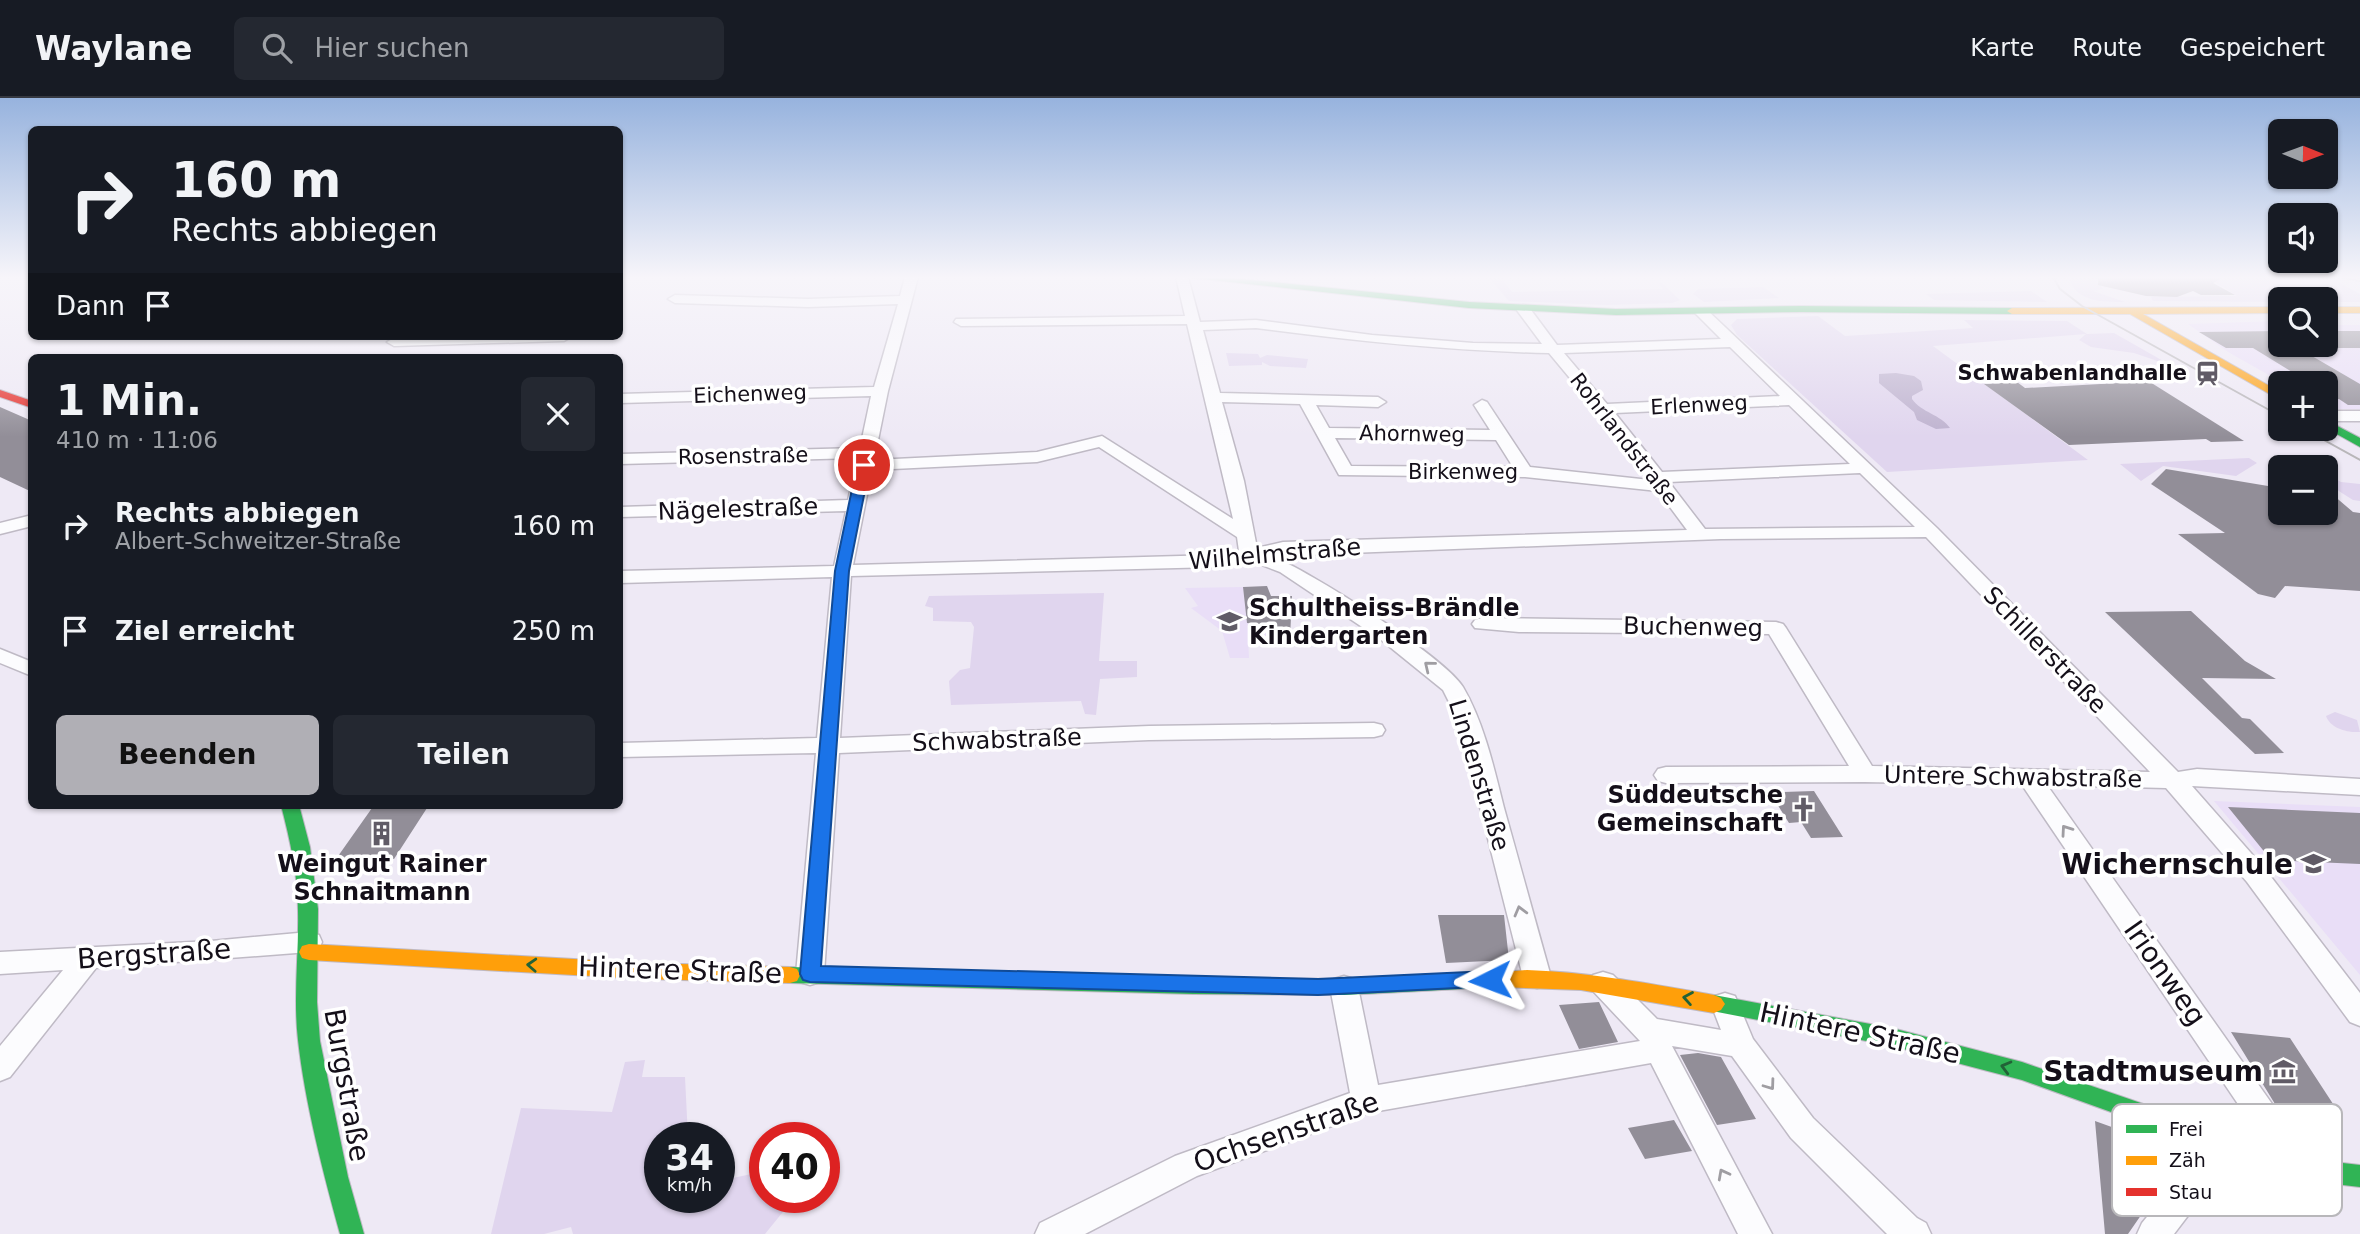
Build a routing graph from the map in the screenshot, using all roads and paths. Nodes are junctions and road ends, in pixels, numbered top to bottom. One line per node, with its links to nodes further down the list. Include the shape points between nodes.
1 (896, 330): 12 (street)
2 (1196, 330): 14 (street)
3 (1310, 330): 9 (street, via 1426,343)
4 (1539, 330): 9 (street, Rohrlandstraße)
5 (1719, 330): 8 (street, Schillerstraße)
6 (2164, 330): 11 (main road)
7 (561, 340): 10 (street)
8 (1732, 343): 9 (street); 16 (street, Schillerstraße)
9 (1555, 349): 21 (street, Rohrlandstraße)
10 (549, 354)
11 (2268, 390)
12 (880, 391): 15 (street, Eichenweg); 28 (street)
13 (0, 393): 19 (main road)
14 (1214, 397): 17 (street); 38 (street)
15 (623, 398)
16 (1793, 400): 21 (street, Erlenweg); 29 (street, Schillerstraße)
17 (1306, 401): 18 (street); 23 (street, Birkenweg)
18 (1378, 402)
19 (28, 404)
20 (1482, 405): 24 (street)
21 (1604, 409): 31 (street, Rohrlandstraße)
22 (2338, 430): 26 (main road)
23 (1325, 433): 24 (street, Ahornweg); 30 (street, Birkenweg, via 1345,471)
24 (1499, 435): 30 (street)
25 (1102, 441): 28 (street, Rosenstraße, via 1037,457); 38 (street, Lindenstraße)
26 (2360, 443)
27 (623, 459): 28 (street, Rosenstraße)
28 (865, 459): 32 (street)
29 (1864, 468): 31 (street, Birkenweg); 36 (street, Schillerstraße)
30 (1525, 472): 31 (street, Birkenweg)
31 (1659, 481): 37 (street, Rohrlandstraße)
32 (856, 505): 33 (street, Nägelestraße); 39 (street)
33 (623, 512)
34 (28, 521): 35 (street)
35 (0, 529)
36 (1931, 532): 37 (street, Wilhelmstraße); 50 (street, Schillerstraße, via 2139,748)
37 (1700, 535): 38 (street, Wilhelmstraße, via 1283,548)
38 (1247, 544): 39 (street, Wilhelmstraße, via 1217,561); 57 (street, Lindenstraße, one-way to 38, via 1482,768 1452,687 1388,635)
39 (842, 571): 40 (street, Wilhelmstraße); 45 (street)
40 (623, 577)
41 (1482, 624): 47 (street, Buchenweg, via 1776,628)
42 (0, 655): 43 (street)
43 (28, 668)
44 (1374, 730): 45 (street, Schwabstraße)
45 (830, 745): 46 (street, Schwabstraße); 56 (street)
46 (623, 750)
47 (1865, 774): 48 (street, Untere Schwabstraße); 49 (street, Untere Schwabstraße)
48 (1666, 775)
49 (2029, 777): 50 (street, Untere Schwabstraße); 67 (street, Irionweg, one-way to 49)
50 (2176, 780): 51 (street, Untere Schwabstraße, via 2197,777); 61 (street, Schillerstraße)
51 (2360, 787)
52 (291, 809): 53 (main road, Burgstraße, via 300,847)
53 (309, 947): 54 (street, Bergstraße); 56 (main road, Hintere Straße, one-way to 53, via 644,971); 71 (main road, Burgstraße, via 309,1041)
54 (88, 959): 55 (street, Bergstraße); 64 (street)
55 (0, 963)
56 (810, 974): 59 (main road, Hintere Straße)
57 (1537, 977): 58 (main road, Hintere Straße); 59 (main road, Hintere Straße)
58 (1602, 983): 60 (main road, Hintere Straße, one-way to 58); 62 (street)
59 (1344, 987): 65 (street)
60 (1725, 1004): 63 (street); 66 (main road, Hintere Straße, one-way to 60, via 2022,1071 1892,1037)
61 (2360, 1014)
62 (1653, 1040): 63 (street, Hintere Straße); 65 (street, Ochsenstraße); 73 (street, one-way to 62)
63 (1741, 1045): 74 (street, one-way to 74, via 1802,1128)
64 (0, 1068)
65 (1366, 1100): 72 (street, Ochsenstraße, via 1186,1166)
66 (2113, 1104)
67 (2255, 1104)
68 (2342, 1174): 69 (main road, Hintere Straße)
69 (2360, 1176)
70 (2168, 1216): 75 (street)
71 (352, 1234)
72 (1052, 1234)
73 (1755, 1234)
74 (1914, 1234)
75 (2154, 1234)

